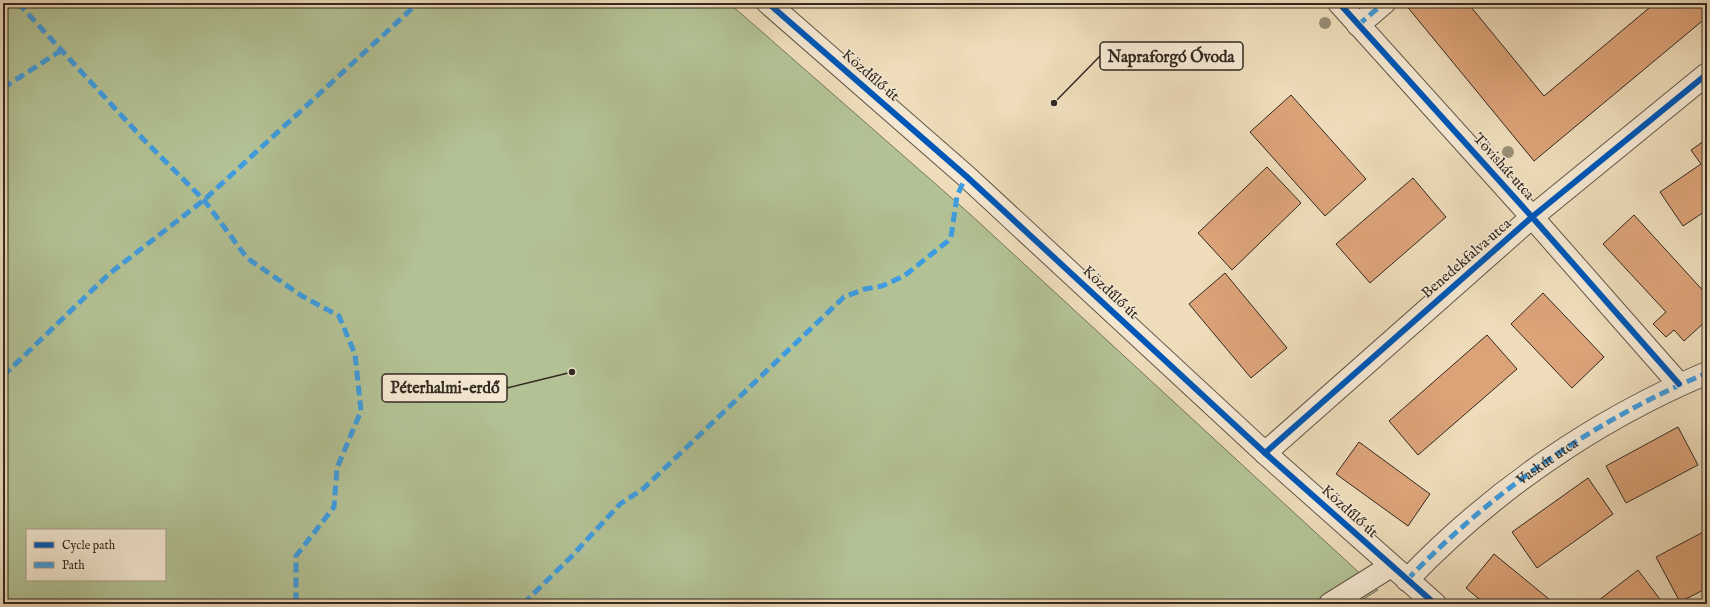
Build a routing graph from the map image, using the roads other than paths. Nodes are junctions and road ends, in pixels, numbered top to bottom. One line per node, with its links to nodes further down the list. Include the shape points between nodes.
1 (768, 3): 9 (street, Közdűlő út, via 966,176)
2 (1339, 3): 4 (street, Tövishát utca)
3 (1384, 3): 4 (street)
4 (1358, 25): 6 (street, Tövishát utca)
5 (1707, 74): 6 (street, Benedekfalva utca)
6 (1532, 217): 8 (street, Tövishát utca); 9 (street, Benedekfalva utca)
7 (1707, 373): 8 (street, Vaskút utca)
8 (1680, 384): 11 (street, Vaskút utca, via 1619,416 1557,454 1487,506)
9 (1265, 453): 10 (street, Közdűlő út)
10 (1391, 566): 11 (street, Közdűlő út); 12 (street)
11 (1408, 580): 13 (street, Közdűlő út)
12 (1330, 604)
13 (1435, 604)

